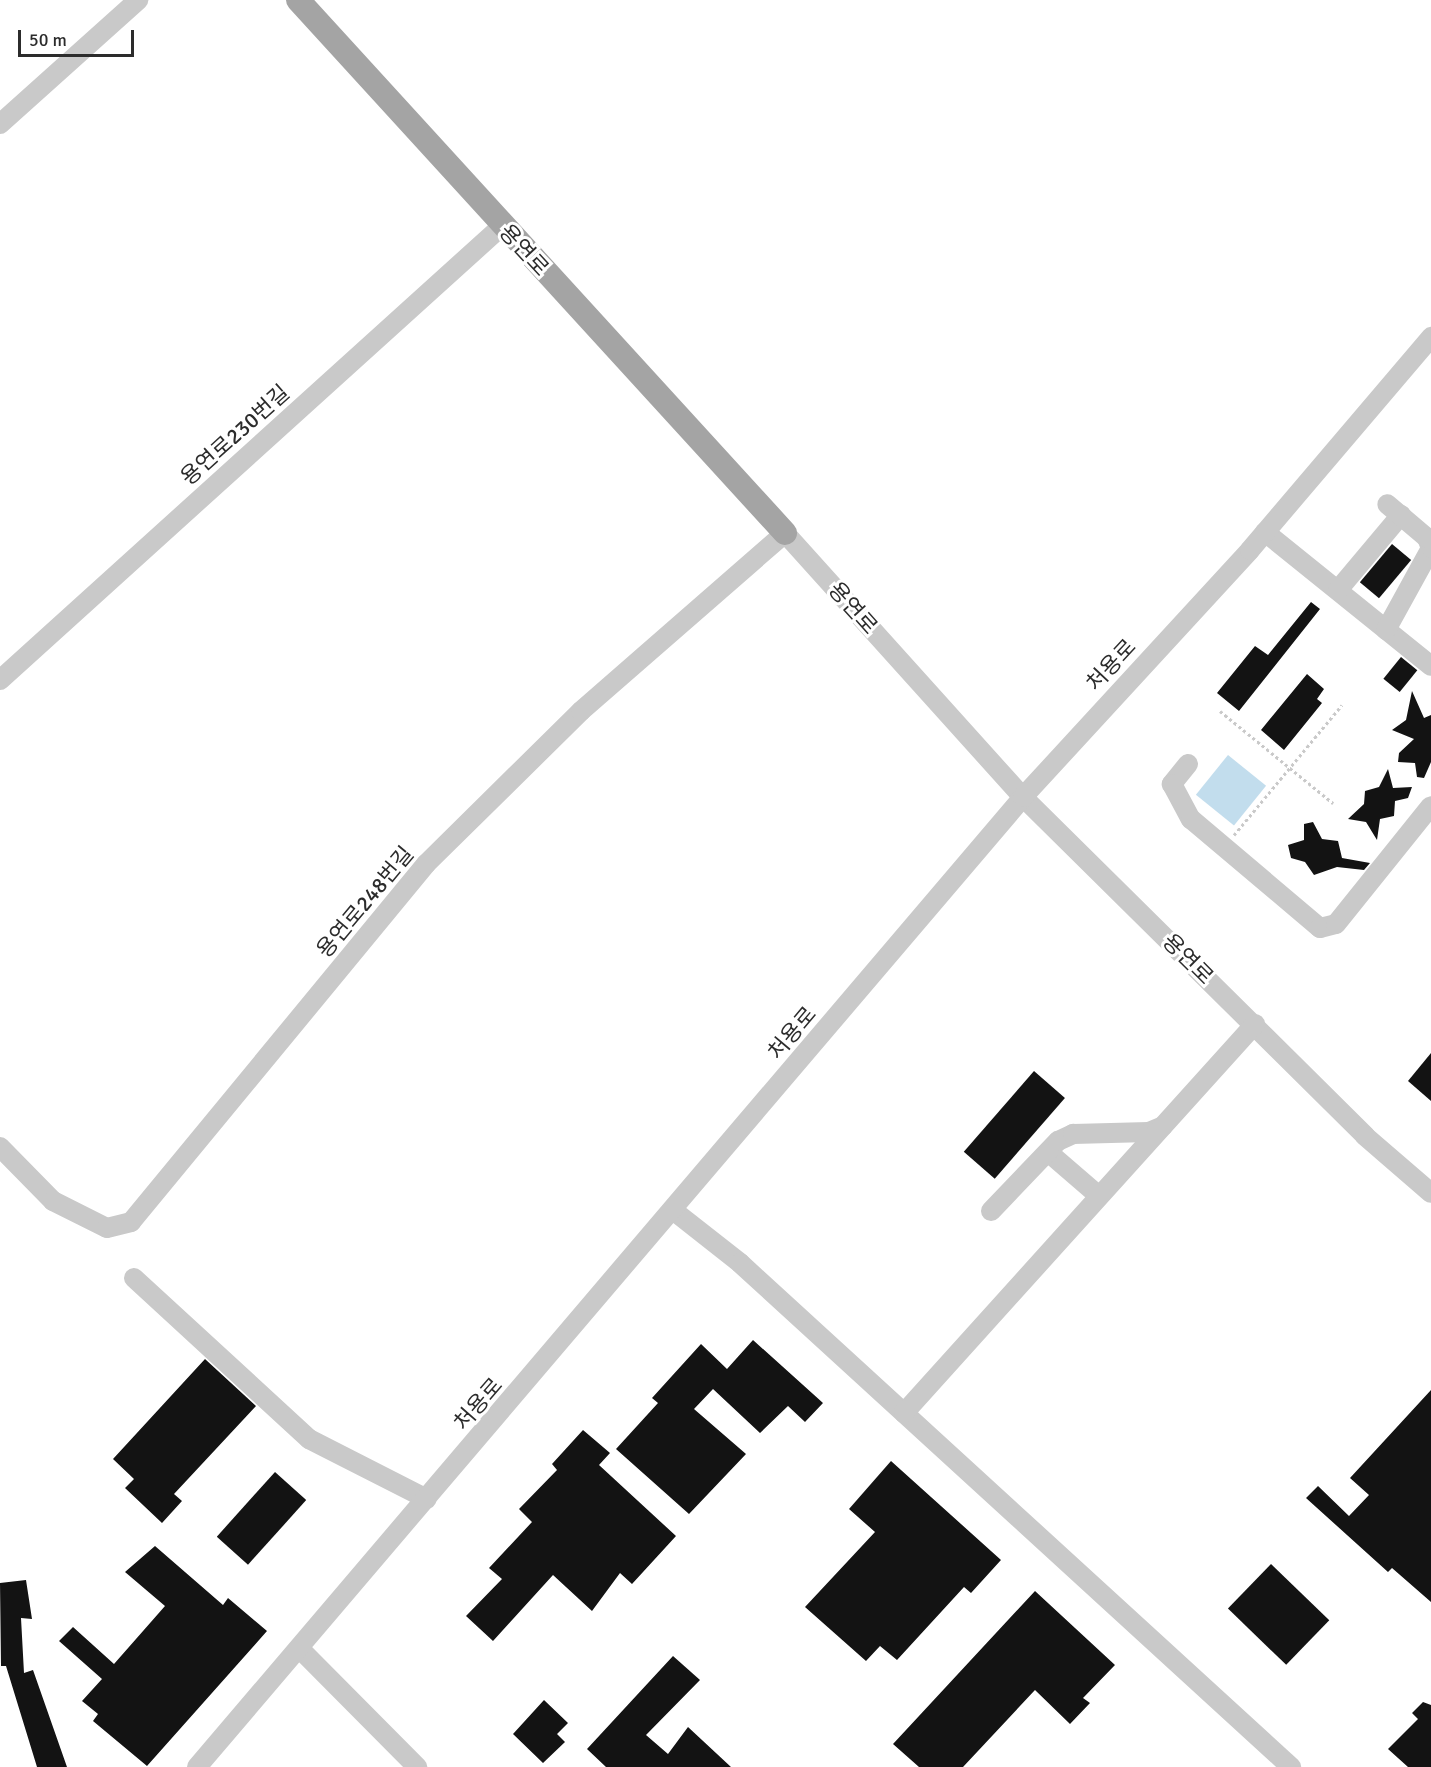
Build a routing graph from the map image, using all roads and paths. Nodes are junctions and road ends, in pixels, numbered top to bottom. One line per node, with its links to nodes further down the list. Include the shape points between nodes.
1 (138, 0): 3 (street)
2 (297, 0): 4 (main road, 용연로)
3 (0, 124)
4 (502, 226): 6 (main road, 용연로); 11 (street, 용연로230번길)
5 (1431, 337): 7 (street, 처용로)
6 (785, 532): 16 (street, 용연로); 22 (street, 용연로248번길, via 581,711 426,864 131,1222 107,1228 53,1201)
7 (1265, 532): 8 (street); 16 (street, 처용로)
8 (1338, 590): 9 (street); 9 (street, via 1394,509 1427,537 1431,548)
9 (1386, 630): 10 (street)
10 (1431, 666)
11 (0, 680)
12 (1342, 705): 15 (path)
13 (1220, 711): 15 (path)
14 (1188, 764): 19 (street, via 1172,791 1191,819)
15 (1290, 768): 17 (path); 19 (path)
16 (1023, 797): 20 (street, 용연로); 26 (street, 처용로)
17 (1333, 803)
18 (1431, 806): 19 (street, via 1328,928 1310,924)
19 (1224, 848)
20 (1255, 1024): 21 (street); 24 (street, 용연로, via 1365,1136)
21 (1163, 1126): 23 (street, via 1149,1132 1073,1134); 25 (street)
22 (0, 1147)
23 (1048, 1152): 25 (street); 27 (street)
24 (1431, 1193)
25 (1099, 1196): 29 (street)
26 (674, 1211): 29 (street, via 740,1263); 30 (street, 처용로)
27 (991, 1211)
28 (134, 1278): 30 (street, via 309,1439)
29 (904, 1413): 34 (street)
30 (427, 1499): 31 (street, 처용로)
31 (299, 1648): 32 (street, 처용로); 33 (street)
32 (197, 1767)
33 (417, 1767)
34 (1291, 1767)

